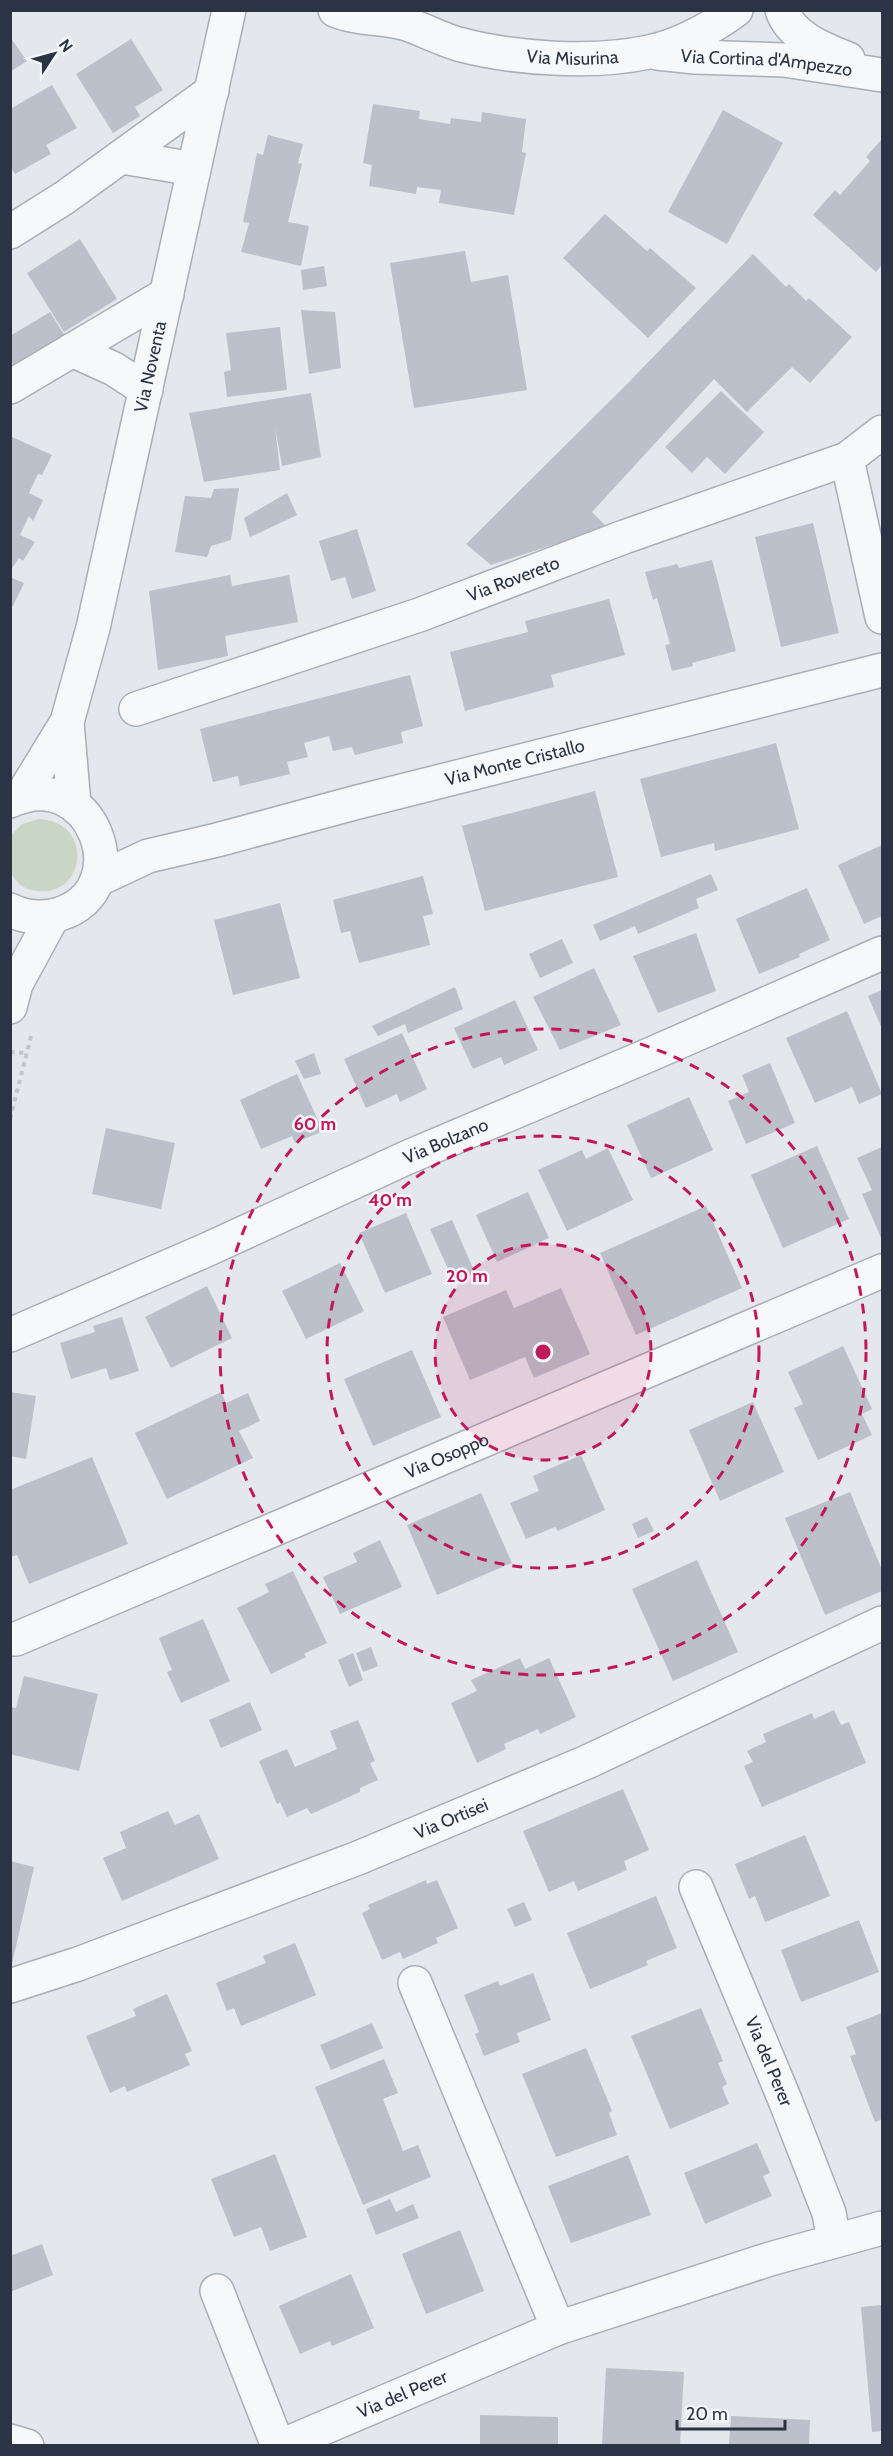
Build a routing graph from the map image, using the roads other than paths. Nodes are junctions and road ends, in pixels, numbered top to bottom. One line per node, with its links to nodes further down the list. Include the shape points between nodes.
1 (229, 10): 8 (street, Via Noventa)
2 (335, 10): 5 (street, Via Misurina, via 346,15)
3 (736, 10): 6 (street, Via Misurina, via 712,27)
4 (782, 10): 7 (street, Via Cortina d'Ampezzo, via 786,23 803,37)
5 (396, 17): 6 (street, Via Misurina, via 458,44 520,56 567,58)
6 (650, 52): 7 (street, Via Cortina d'Ampezzo, via 784,60)
7 (882, 75)
8 (212, 91): 9 (street); 10 (street, Via Noventa)
9 (122, 157): 10 (street); 11 (street)
10 (194, 169): 12 (street, Via Noventa)
11 (10, 232)
12 (167, 294): 13 (street, Via Noventa); 15 (street, Via Noventa)
13 (72, 350): 14 (street, Via Noventa); 15 (street, Via Noventa, via 114,369)
14 (10, 387)
15 (146, 390): 21 (street, Via Noventa, via 93,628)
16 (882, 432): 17 (street, Via Rovereto)
17 (847, 459): 18 (street); 20 (street, Via Rovereto, via 613,541 419,615)
18 (882, 617)
19 (882, 670): 25 (street, Via Monte Cristallo)
20 (136, 709)
21 (67, 722): 22 (street, Via Noventa); 23 (street, Via Noventa)
22 (16, 799): 23 (street, via 47,795)
23 (74, 805): 24 (street, via 90,820)
24 (99, 840): 25 (street); 26 (street, via 101,860)
25 (148, 856): 26 (street, Via Monte Cristallo)
26 (96, 880): 28 (street, via 81,902)
27 (10, 910): 28 (street, via 30,917)
28 (53, 916): 31 (street)
29 (10, 920): 31 (street)
30 (882, 953): 33 (street, Via Bolzano, via 406,1158)
31 (13, 996)
32 (882, 1271): 35 (street, Via Osoppo)
33 (10, 1335)
34 (882, 1623): 38 (street, Via Ortisei, via 587,1762 391,1844 78,1964)
35 (10, 1639)
36 (696, 1887): 40 (street, Via del Perer, via 785,2100 829,2213)
37 (415, 1983): 42 (street)
38 (10, 1986)
39 (882, 2228): 40 (street, Via del Perer)
40 (834, 2240): 42 (street, Via del Perer)
41 (217, 2291): 45 (street)
42 (558, 2328): 45 (street, Via del Perer)
43 (10, 2441): 44 (street)
44 (27, 2445)
45 (279, 2445)

